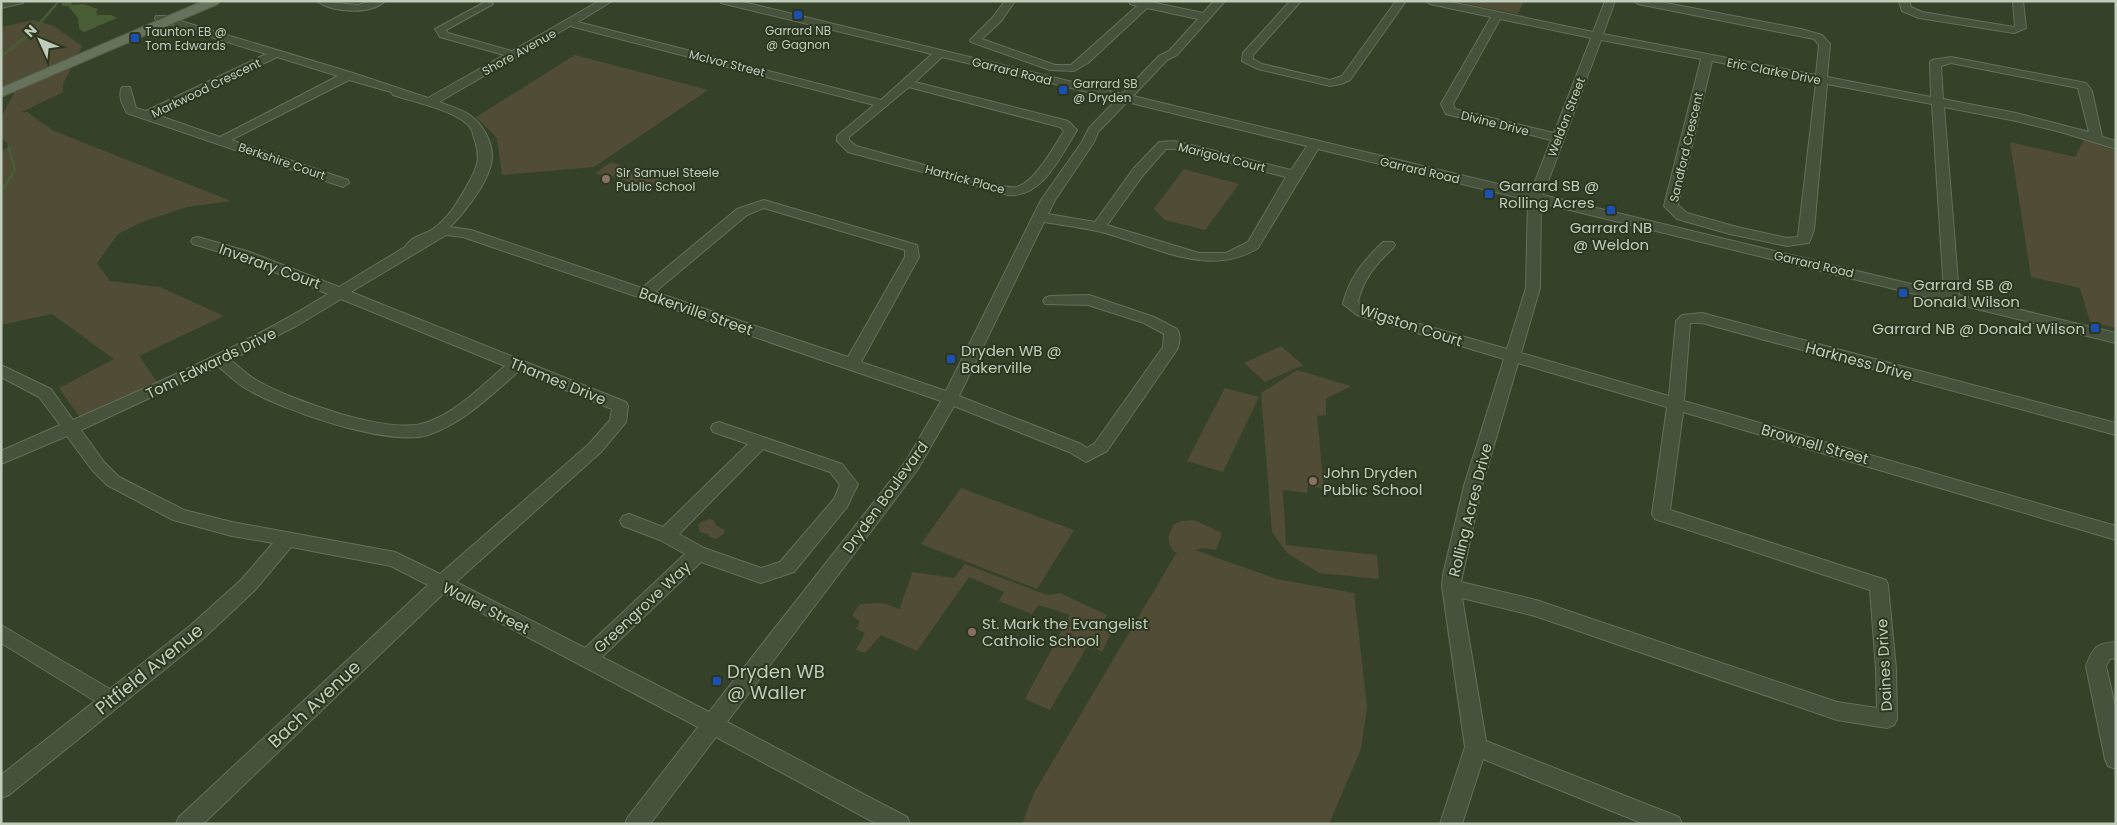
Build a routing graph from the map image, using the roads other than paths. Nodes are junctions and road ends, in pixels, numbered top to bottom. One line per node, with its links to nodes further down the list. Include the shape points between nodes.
1 (19, 1): 18 (street)
2 (201, 1): 25 (main road)
3 (214, 1): 25 (main road)
4 (322, 1): 5 (street, via 347,8 362,8)
5 (380, 1)
6 (607, 1): 26 (street, Shore Avenue)
7 (725, 1): 22 (street, Garrard Road)
8 (1010, 1): 20 (street, via 998,19 975,40 1061,69 1077,66)
9 (1132, 1): 20 (street)
10 (1220, 1): 24 (street, Dryden Boulevard)
11 (1296, 1): 12 (street, via 1247,55 1248,61 1330,83 1346,78)
12 (1401, 1)
13 (1430, 1): 23 (street, Eric Clarke Drive)
14 (1610, 1): 27 (street, Weldon Street)
15 (1638, 1): 34 (street, via 1818,37 1824,44)
16 (1904, 1): 17 (street, via 1906,9 1919,15 2014,30 2021,28)
17 (2018, 1)
18 (1, 4)
19 (488, 4): 31 (street, via 440,29 444,35)
20 (1145, 4): 24 (street)
21 (780, 5): 22 (street)
22 (770, 12): 28 (street, Garrard Road)
23 (1497, 15): 27 (street, Eric Clarke Drive); 44 (street, Divine Drive, via 1447,104 1450,111)
24 (1206, 17): 29 (street, Dryden Boulevard)
25 (165, 19): 30 (street, Tom Edwards Drive); 36 (main road); 38 (main road)
26 (570, 23): 31 (street, Shore Avenue); 42 (street, McIvor Street)
27 (1597, 36): 32 (street, Eric Clarke Drive); 44 (street, Weldon Street)
28 (940, 53): 35 (street, Hartrick Place); 39 (street, Garrard Road)
29 (1173, 53): 39 (street, Dryden Boulevard, via 1172,58)
30 (275, 54): 33 (street, Tom Edwards Drive); 43 (street, Markwood Crescent)
31 (514, 56): 40 (street, Shore Avenue)
32 (1707, 57): 34 (street, Eric Clarke Drive); 34 (street, Sandford Crescent, via 1671,206 1682,216 1788,242 1804,240 1807,230)
33 (350, 75): 40 (street, Tom Edwards Drive); 46 (street)
34 (1820, 80): 41 (street, Eric Clarke Drive)
35 (907, 83): 42 (street, Hartrick Place); 42 (street, Hartrick Place, via 1064,124 1072,130 1034,182 1022,190 1009,191 852,149 842,141 843,136)
36 (1, 86)
37 (126, 89): 43 (street, via 126,103 131,110)
38 (1, 93)
39 (1129, 100): 47 (street, Dryden Boulevard, via 1102,135); 48 (street, Garrard Road)
40 (430, 102): 55 (street, Tom Edwards Drive, via 465,117 477,128 486,154 484,168 460,210)
41 (1938, 103): 45 (street, Eric Clarke Drive, via 2032,121); 45 (street, via 1935,66 1939,60 2082,85); 60 (street)
42 (883, 104)
43 (146, 116): 46 (street, Markwood Crescent)
44 (1558, 138): 52 (street, Weldon Street)
45 (2096, 138): 49 (street, Eric Clarke Drive)
46 (220, 141): 51 (street, Berkshire Court)
47 (1088, 142): 53 (street, Dryden Boulevard, via 1048,200)
48 (1314, 145): 50 (street); 52 (street, Garrard Road)
49 (2116, 145)
50 (1294, 175): 54 (street, Marigold Court, via 1163,145 1138,171); 54 (street, via 1253,244 1226,257 1198,257)
51 (343, 183)
52 (1536, 198): 60 (street, Garrard Road); 63 (street, Rolling Acres Drive, via 1533,288)
53 (1041, 216): 54 (street); 68 (street, Dryden Boulevard)
54 (1099, 226)
55 (440, 230): 58 (street, Tom Edwards Drive, via 440,233); 59 (street, Bakerville Street, via 466,232)
56 (198, 241): 58 (street, Inverary Court, via 245,255)
57 (1388, 245): 63 (street, Wigston Court, via 1371,260 1353,290 1350,304 1362,312)
58 (342, 293): 64 (street, Tom Edwards Drive); 65 (street, Thames Drive)
59 (644, 294): 66 (street, Bakerville Street); 66 (street, via 742,212 764,204 912,248 912,257)
60 (1952, 297): 62 (street, Garrard Road)
61 (1050, 301): 68 (street, Bakerville Street, via 1089,300 1149,320 1172,332 1171,346 1101,447 1086,456 1075,448)
62 (2116, 338)
63 (1513, 356): 69 (street, Brownell Street); 81 (street, Rolling Acres Drive, via 1473,486)
64 (219, 359): 65 (street, via 252,385 301,407 397,431 423,430 449,420); 71 (street, Tom Edwards Drive)
65 (517, 364): 80 (street, Thames Drive, via 620,406 618,422 595,448)
66 (852, 364): 68 (street, Bakerville Street)
67 (1, 370): 71 (street, Waller Street, via 45,393)
68 (950, 399): 86 (street, Dryden Boulevard, via 912,465)
69 (1676, 403): 72 (street, Harkness Drive, via 1683,321 1702,318); 76 (street, Brownell Street); 81 (street, Daines Drive, via 1661,514 1879,585 1887,719 1837,711 1536,608)
70 (719, 428): 73 (street, Greengrove Way)
71 (69, 429): 74 (street, Tom Edwards Drive); 78 (street, Waller Street, via 113,480 179,515)
72 (2116, 429)
73 (760, 442): 77 (street); 79 (street, Greengrove Way, via 836,468 849,484 841,502 787,567 761,576)
74 (1, 458)
75 (628, 521): 77 (street, Greengrove Way)
76 (2116, 533)
77 (666, 535): 79 (street, Greengrove Way)
78 (287, 539): 80 (street, Waller Street, via 395,559); 85 (street, Pitfield Avenue, via 248,585 198,631)
79 (698, 553): 84 (street, Greengrove Way)
80 (441, 584): 84 (street, Waller Street); 90 (street, Bach Avenue)
81 (1451, 586): 87 (street, Rolling Acres Drive)
82 (1, 633): 85 (street)
83 (2116, 650): 88 (street, via 2105,651 2096,666)
84 (586, 660): 86 (street, Waller Street)
85 (110, 700): 89 (street, Pitfield Avenue)
86 (712, 724): 91 (street, Dryden Boulevard); 92 (street, Waller Street)
87 (1476, 747): 93 (street, Rolling Acres Drive); 94 (street)
88 (2116, 760)
89 (1, 788)
90 (187, 824)
91 (636, 824)
92 (898, 824)
93 (1451, 824)
94 (1671, 824)

